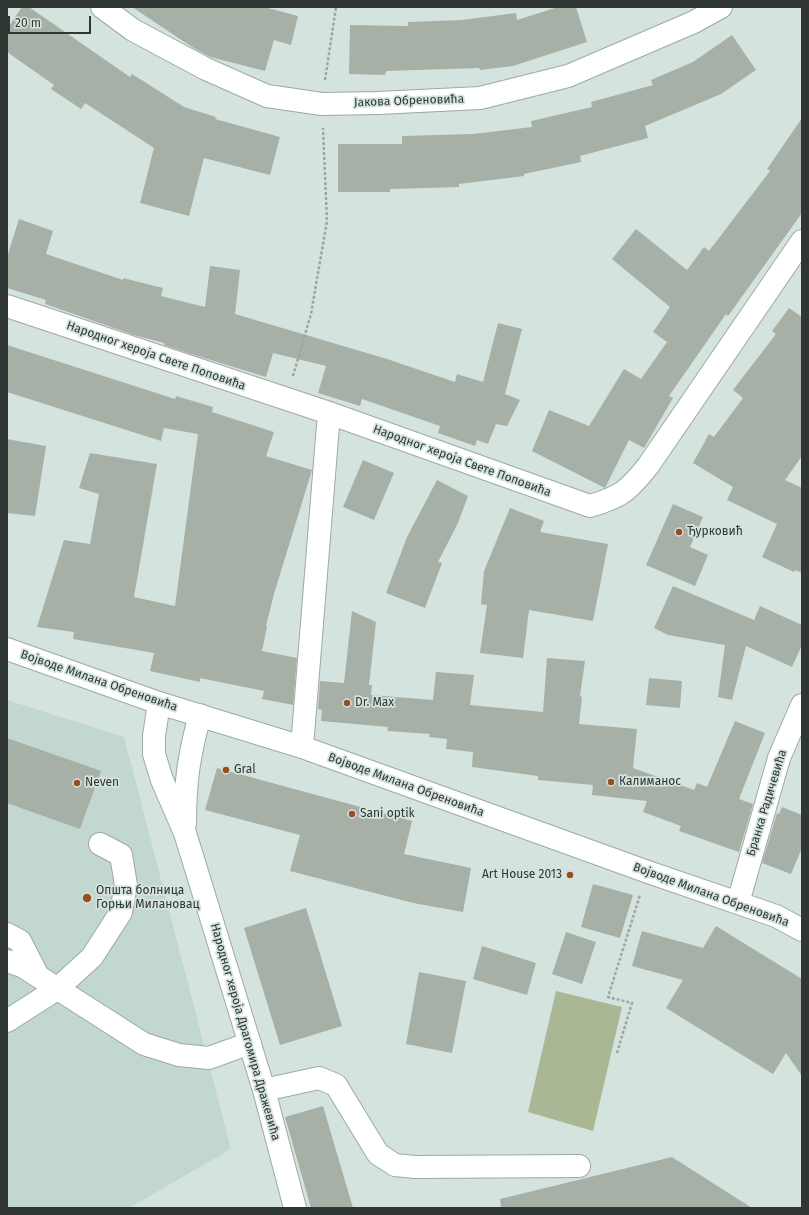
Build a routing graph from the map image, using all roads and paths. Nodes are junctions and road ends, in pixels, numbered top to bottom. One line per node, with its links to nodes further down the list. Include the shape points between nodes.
1 (102, 7): 4 (street, Јакова Обреновића, via 133,30 206,69 267,96)
2 (336, 7): 4 (path)
3 (721, 7): 4 (street, Јакова Обреновића, via 694,22 568,76 480,98)
4 (322, 104): 7 (path, via 327,221 311,314)
5 (802, 241): 8 (street, Народног хероја Свете Поповића, via 648,466 630,488 609,501 590,506 570,500)
6 (7, 306): 7 (street, Народног хероја Свете Поповића)
7 (286, 400): 8 (street, Народног хероја Свете Поповића)
8 (329, 413): 13 (street)
9 (7, 649): 10 (street, Војводе Милана Обреновића)
10 (159, 703): 12 (street, Војводе Милана Обреновића); 14 (street, Народног хероја Драгомира Дражевића, via 154,754 162,780)
11 (802, 705): 17 (street, Бранка Радичевића, via 779,758)
12 (200, 715): 13 (street, Војводе Милана Обреновића); 14 (street, Народног хероја Драгомира Дражевића, via 190,751 186,780)
13 (302, 747): 16 (street, Војводе Милана Обреновића)
14 (185, 833): 24 (street, Народног хероја Драгомира Дражевића)
15 (100, 844): 22 (street, via 121,855 126,885 120,912 92,957)
16 (648, 872): 17 (street, Војводе Милана Обреновића); 25 (path, via 608,997 632,1003)
17 (738, 903): 18 (street, Војводе Милана Обреновића, via 776,916)
18 (802, 930)
19 (7, 934): 21 (street, via 20,941)
20 (7, 961): 21 (street, via 22,966)
21 (38, 976): 22 (street)
22 (58, 988): 23 (street); 24 (street, via 144,1044 179,1055 209,1058)
23 (7, 1022)
24 (250, 1044): 26 (street, Народног хероја Драгомира Дражевића)
25 (617, 1053)
26 (264, 1090): 27 (street, via 319,1078 336,1085 378,1154 395,1166); 28 (street, Народног хероја Драгомира Дражевића)
27 (579, 1166)
28 (295, 1208)

